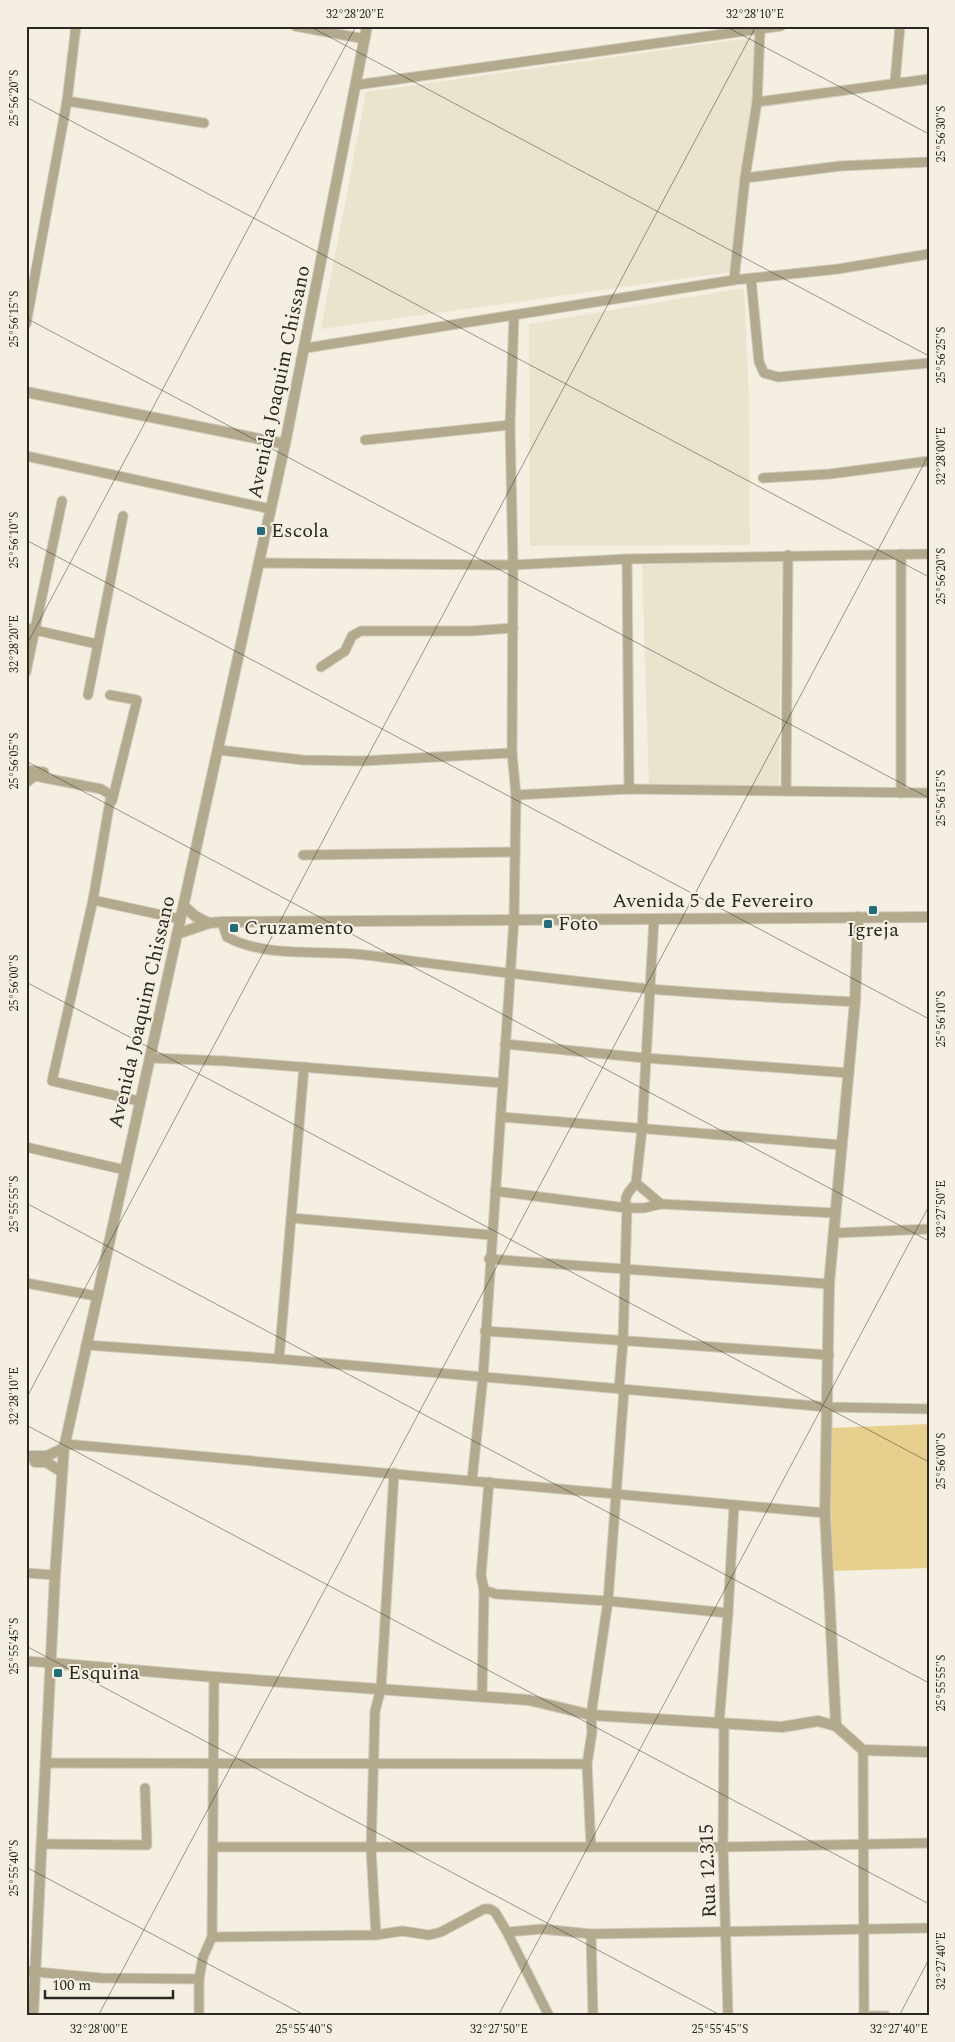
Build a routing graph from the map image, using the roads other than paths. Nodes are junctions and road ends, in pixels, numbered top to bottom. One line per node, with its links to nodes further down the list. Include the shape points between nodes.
1 (76, 26): 11 (street)
2 (295, 26): 7 (street)
3 (367, 26): 7 (street, Avenida Joaquim Chissano)
4 (781, 26): 6 (street)
5 (900, 26): 9 (street)
6 (760, 30): 10 (street); 12 (street)
7 (365, 39): 10 (street, Avenida Joaquim Chissano)
8 (929, 79): 9 (street)
9 (895, 82): 12 (street)
10 (356, 86): 21 (street, Avenida Joaquim Chissano)
11 (67, 101): 13 (street); 20 (street)
12 (757, 102): 15 (street)
13 (204, 123)
14 (929, 162): 15 (street, via 840,166)
15 (745, 178): 18 (street)
16 (929, 254): 17 (street)
17 (751, 279): 18 (street); 22 (street, via 759,362 764,373 778,377)
18 (734, 280): 19 (street)
19 (514, 316): 21 (street); 24 (street)
20 (26, 320)
21 (306, 348): 26 (street, Avenida Joaquim Chissano)
22 (929, 362)
23 (26, 392): 26 (street)
24 (510, 425): 25 (street); 38 (street)
25 (365, 440)
26 (285, 444): 31 (street, Avenida Joaquim Chissano)
27 (26, 456): 31 (street)
28 (929, 461): 29 (street, via 830,474)
29 (763, 478)
30 (62, 501): 40 (street)
31 (271, 508): 37 (street, Avenida Joaquim Chissano)
32 (124, 516): 41 (street)
33 (901, 554): 34 (street); 35 (street); 53 (street)
34 (929, 554)
35 (788, 555): 36 (street); 52 (street)
36 (627, 559): 38 (street); 51 (street)
37 (260, 563): 38 (street); 46 (street, Avenida Joaquim Chissano)
38 (513, 566): 39 (street)
39 (512, 628): 42 (street, via 361,631 352,636 345,651); 47 (street)
40 (30, 629): 41 (street); 43 (street)
41 (97, 644): 44 (street)
42 (322, 667)
43 (26, 672)
44 (88, 695)
45 (110, 695): 50 (street, via 137,700)
46 (219, 750): 47 (street, via 303,760 362,761); 60 (street, Avenida Joaquim Chissano)
47 (512, 753): 55 (street)
48 (26, 770): 50 (street)
49 (26, 783): 56 (street, via 35,776 101,789 111,796)
50 (116, 787): 56 (street)
51 (629, 790): 52 (street); 55 (street)
52 (786, 791): 53 (street)
53 (901, 793): 54 (street)
54 (929, 793)
55 (516, 795): 57 (street)
56 (110, 806): 59 (street)
57 (515, 852): 58 (street); 65 (street)
58 (302, 855)
59 (93, 900): 64 (street); 78 (street, via 52,1081)
60 (184, 906): 64 (street, Avenida Joaquim Chissano); 67 (street)
61 (858, 917): 62 (street, Avenida 5 de Fevereiro); 63 (street, Avenida 5 de Fevereiro); 71 (street)
62 (929, 917)
63 (654, 918): 65 (street, Avenida 5 de Fevereiro); 70 (street)
64 (180, 919): 68 (street, Avenida Joaquim Chissano)
65 (514, 919): 66 (street, Avenida 5 de Fevereiro); 69 (street)
66 (225, 922): 67 (street, Avenida 5 de Fevereiro); 69 (street, via 227,937 247,946 362,955)
67 (209, 923): 68 (street, Avenida 5 de Fevereiro)
68 (177, 934): 73 (street, Avenida Joaquim Chissano)
69 (509, 974): 70 (street); 72 (street)
70 (651, 989): 71 (street); 74 (street)
71 (855, 1002): 76 (street)
72 (505, 1044): 74 (street); 77 (street)
73 (151, 1058): 75 (street); 78 (street, Avenida Joaquim Chissano)
74 (645, 1058): 76 (street); 80 (street)
75 (304, 1067): 77 (street); 89 (street)
76 (849, 1073): 81 (street)
77 (503, 1083): 79 (street)
78 (139, 1101): 83 (street, Avenida Joaquim Chissano)
79 (501, 1117): 80 (street); 85 (street)
80 (642, 1129): 81 (street); 84 (street)
81 (842, 1145): 88 (street)
82 (26, 1147): 83 (street)
83 (125, 1170): 97 (street, Avenida Joaquim Chissano)
84 (636, 1183): 86 (street); 87 (street, via 626,1194)
85 (495, 1191): 87 (street); 92 (street)
86 (661, 1204): 87 (street); 88 (street)
87 (626, 1208): 94 (street)
88 (835, 1213): 91 (street)
89 (291, 1218): 92 (street); 102 (street)
90 (929, 1229): 91 (street)
91 (835, 1233): 96 (street)
92 (491, 1235): 93 (street)
93 (489, 1259): 94 (street); 98 (street)
94 (626, 1270): 96 (street); 99 (street)
95 (26, 1283): 97 (street)
96 (829, 1284): 101 (street)
97 (96, 1296): 100 (street, Avenida Joaquim Chissano)
98 (485, 1331): 99 (street); 103 (street)
99 (623, 1341): 101 (street); 104 (street)
100 (86, 1345): 102 (street); 107 (street, Avenida Joaquim Chissano)
101 (829, 1355): 105 (street)
102 (279, 1359): 103 (street)
103 (483, 1377): 104 (street); 112 (street)
104 (622, 1390): 105 (street); 114 (street)
105 (827, 1407): 106 (street); 116 (street)
106 (929, 1409)
107 (65, 1446): 108 (street, via 47,1456); 110 (street, Avenida Joaquim Chissano); 111 (street)
108 (26, 1456)
109 (26, 1462): 110 (street, via 46,1462)
110 (62, 1472): 118 (street, Avenida Joaquim Chissano)
111 (394, 1474): 112 (street); 125 (street)
112 (472, 1480): 113 (street)
113 (489, 1482): 114 (street); 119 (street, via 481,1575)
114 (616, 1496): 115 (street); 120 (street)
115 (734, 1506): 116 (street); 121 (street, Rua 12.315)
116 (825, 1513): 129 (street)
117 (26, 1573): 118 (street)
118 (55, 1575): 123 (street, Avenida Joaquim Chissano)
119 (484, 1590): 120 (street, via 496,1594); 126 (street)
120 (608, 1600): 121 (street); 127 (street)
121 (728, 1613): 128 (street, Rua 12.315)
122 (26, 1661): 123 (street)
123 (51, 1662): 124 (street); 133 (street, Avenida Joaquim Chissano)
124 (214, 1677): 125 (street); 134 (street)
125 (381, 1689): 126 (street); 132 (street, via 375,1711)
126 (482, 1697): 127 (street, via 529,1700)
127 (591, 1714): 128 (street); 135 (street)
128 (721, 1724): 129 (street, via 782,1727 818,1721); 142 (street, Rua 12.315)
129 (836, 1726): 130 (street)
130 (863, 1750): 131 (street); 139 (street)
131 (929, 1752)
132 (374, 1762): 134 (street); 135 (street); 143 (street)
133 (46, 1763): 134 (street); 138 (street, Avenida Joaquim Chissano)
134 (213, 1764): 140 (street)
135 (587, 1764): 141 (street)
136 (145, 1788): 138 (street, via 147,1845)
137 (929, 1843): 139 (street)
138 (41, 1844): 151 (street, Avenida Joaquim Chissano)
139 (863, 1844): 142 (street); 144 (street)
140 (213, 1847): 143 (street); 150 (street)
141 (591, 1847): 142 (street); 143 (street)
142 (724, 1847): 147 (street, Rua 12.315)
143 (371, 1849): 149 (street)
144 (865, 1928): 145 (street); 147 (street); 158 (street)
145 (929, 1928)
146 (507, 1932): 148 (street, via 542,1929); 149 (street, via 495,1912 484,1909 429,1935 402,1931); 155 (street)
147 (727, 1932): 148 (street); 157 (street, Rua 12.315)
148 (591, 1934): 156 (street)
149 (376, 1935): 150 (street)
150 (212, 1937): 152 (street, via 203,1957)
151 (31, 1971): 152 (street, via 101,1978); 153 (street, Avenida Joaquim Chissano)
152 (199, 1979): 154 (street)
153 (33, 2016)
154 (199, 2016)
155 (549, 2016)
156 (594, 2016)
157 (728, 2016)
158 (863, 2016): 159 (street)
159 (886, 2016)

